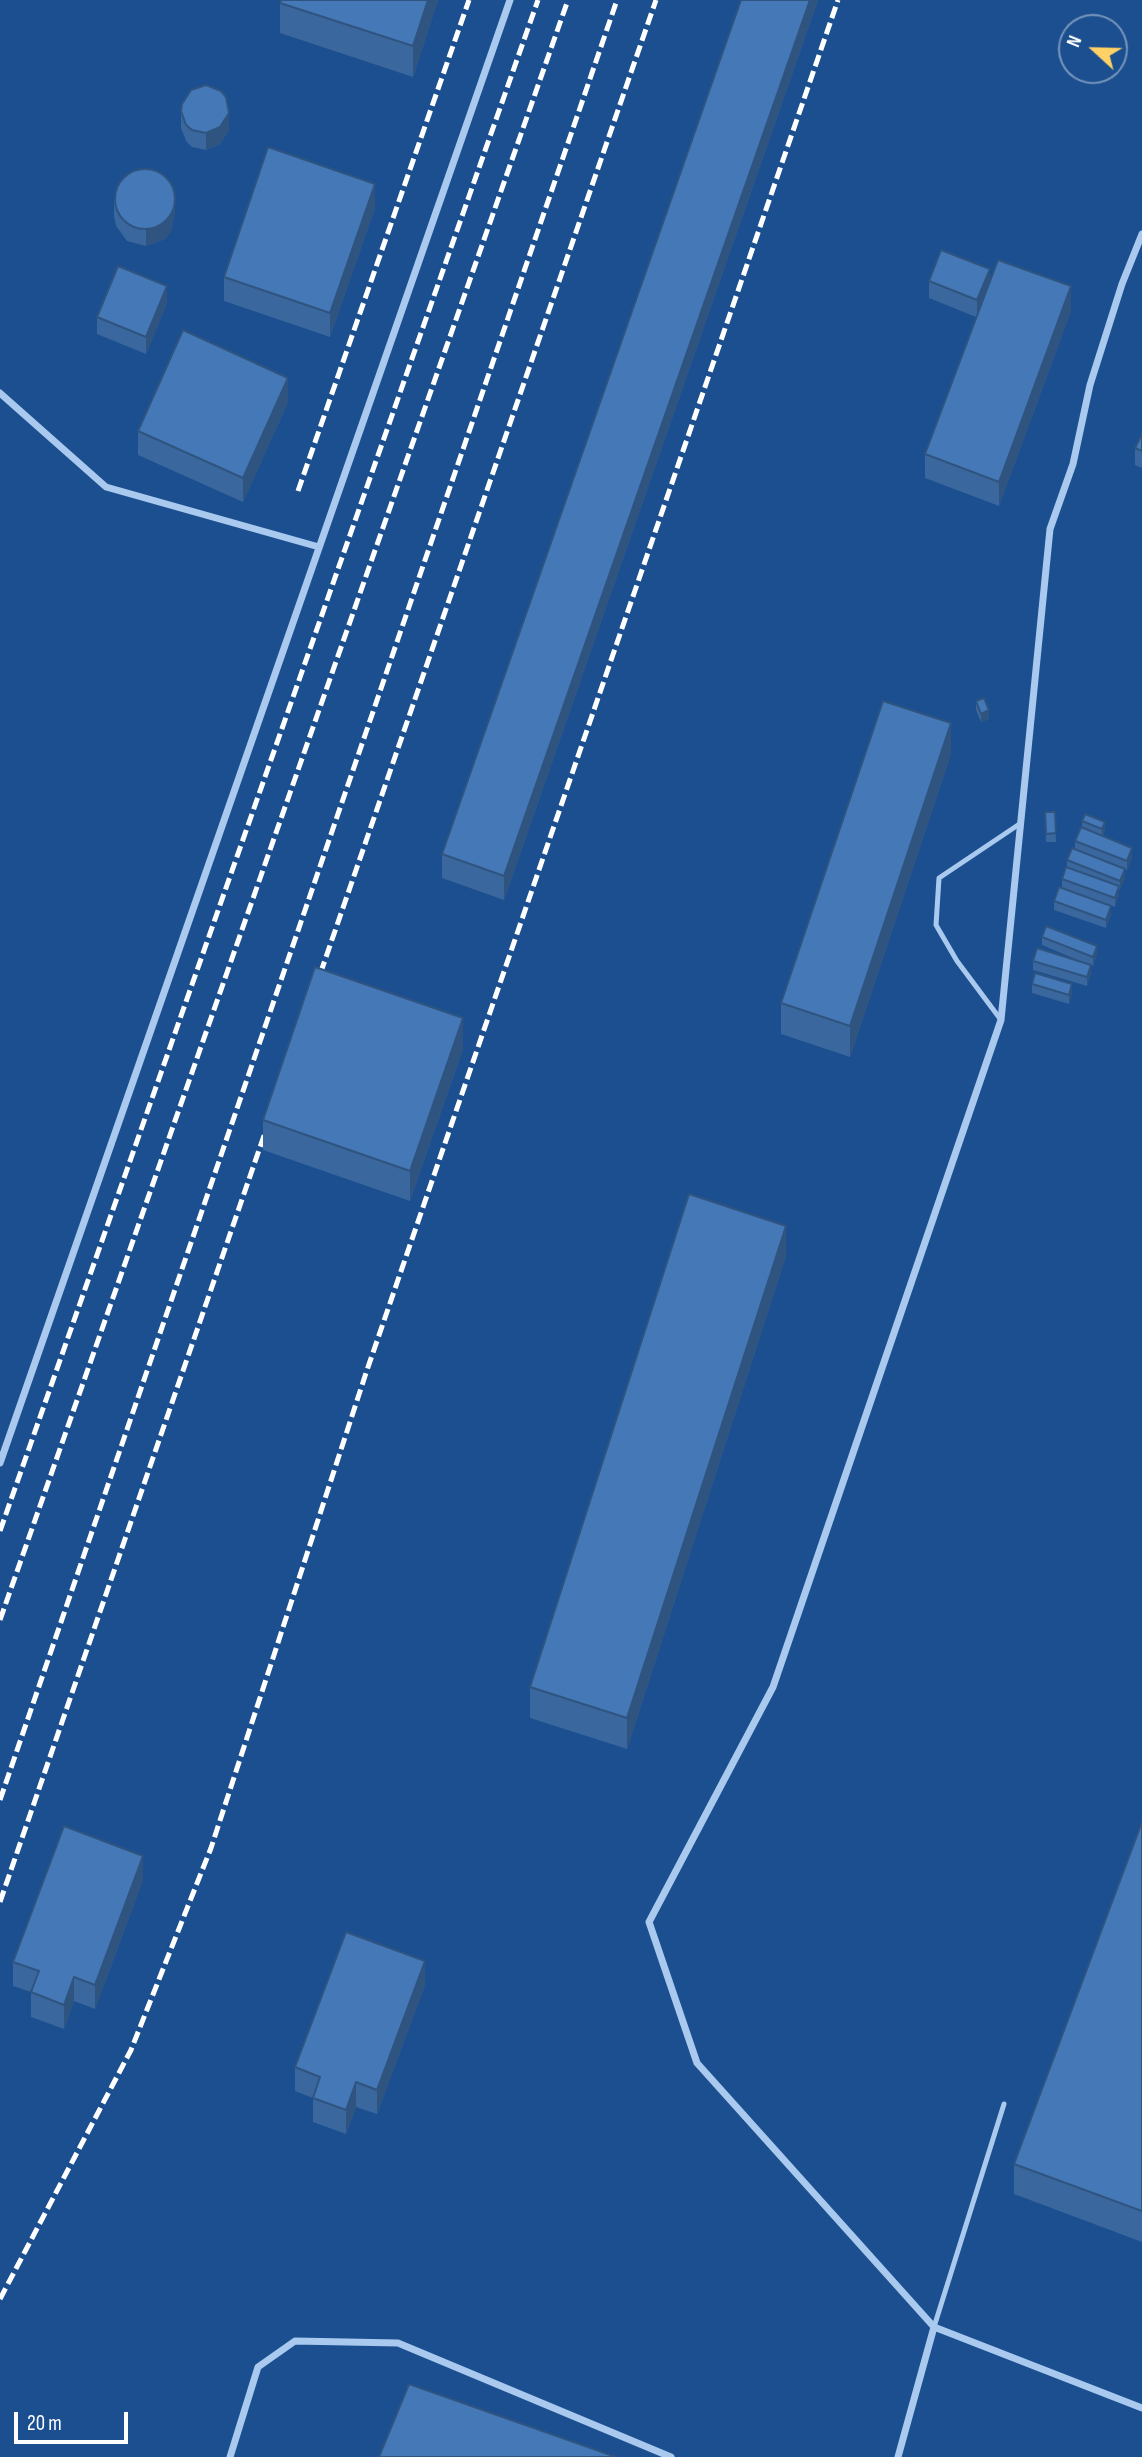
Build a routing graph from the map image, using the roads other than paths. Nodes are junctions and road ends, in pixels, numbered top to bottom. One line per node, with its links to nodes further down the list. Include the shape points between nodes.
1 (510, 0): 4 (street)
2 (1142, 234): 5 (street, via 1090,385 1073,464 1050,529)
3 (0, 393): 4 (street, via 106,487)
4 (319, 547): 7 (street)
5 (1021, 823): 6 (street); 6 (lane, via 939,878 936,925)
6 (1001, 1020): 9 (street, via 773,1687 649,1922 697,2063)
7 (0, 1463)
8 (1004, 2104): 9 (lane)
9 (934, 2327): 10 (street); 13 (street)
10 (1142, 2408)
11 (230, 2457): 12 (street, via 258,2367 296,2340 398,2343)
12 (671, 2457)
13 (898, 2457)

